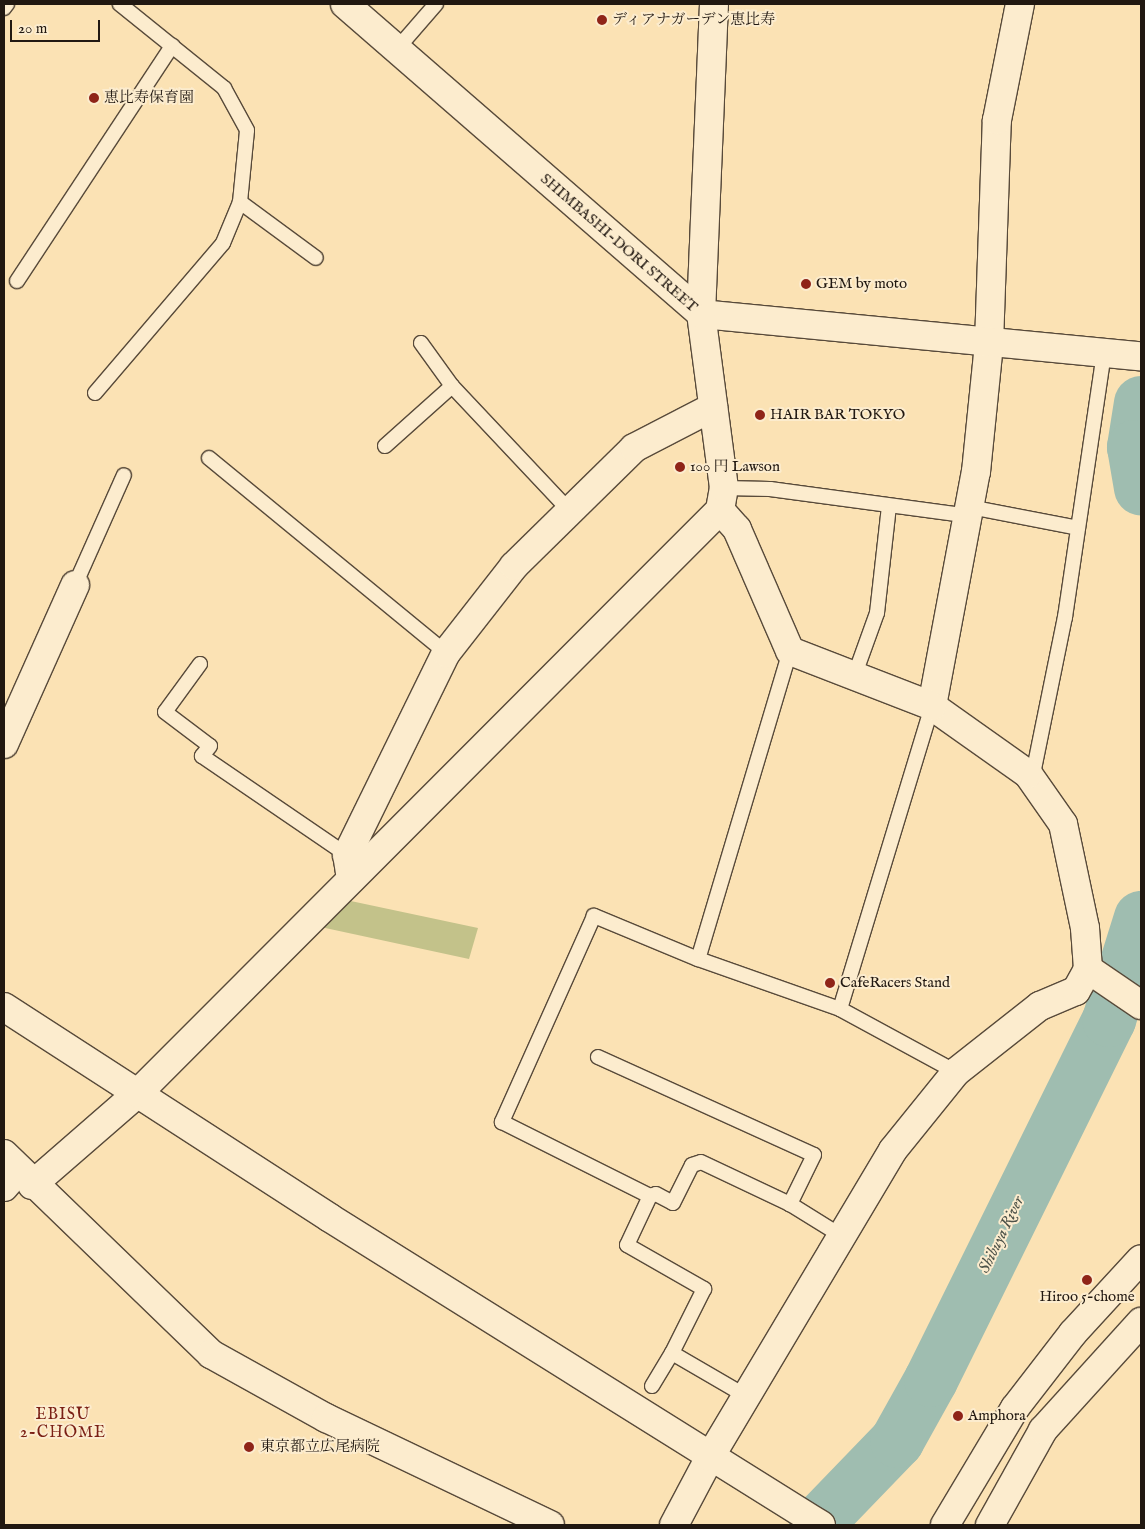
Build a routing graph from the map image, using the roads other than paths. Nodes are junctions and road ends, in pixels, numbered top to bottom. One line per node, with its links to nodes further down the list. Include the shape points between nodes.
1 (7, 4): 7 (lane)
2 (120, 4): 8 (lane)
3 (346, 4): 9 (street, SHIMBASHI-DORI STREET)
4 (436, 4): 9 (lane)
5 (714, 4): 13 (street)
6 (1020, 4): 15 (street, via 997,120)
7 (4, 8)
8 (172, 46): 10 (lane, via 224,88 247,130); 12 (lane)
9 (396, 50): 13 (street, SHIMBASHI-DORI STREET)
10 (240, 202): 11 (lane); 19 (lane, via 223,243)
11 (316, 258)
12 (16, 281)
13 (701, 314): 15 (street, SHIMBASHI-DORI STREET); 20 (street)
14 (421, 343): 18 (lane)
15 (988, 344): 16 (street, SHIMBASHI-DORI STREET); 27 (street)
16 (1104, 354): 17 (street, SHIMBASHI-DORI STREET); 28 (lane)
17 (1141, 356)
18 (452, 386): 21 (lane); 26 (lane)
19 (95, 393)
20 (713, 406): 24 (street); 26 (street, via 634,448)
21 (385, 446)
22 (209, 458): 31 (lane)
23 (124, 475): 29 (lane)
24 (722, 499): 25 (lane, via 770,489); 30 (street); 37 (street)
25 (889, 506): 27 (lane); 33 (lane, via 877,614)
26 (570, 510): 31 (street, via 514,566)
27 (970, 511): 28 (lane); 34 (street)
28 (1078, 528): 36 (lane, via 1041,753)
29 (75, 585): 35 (street)
30 (790, 651): 33 (street); 38 (lane)
31 (446, 654): 37 (street)
32 (200, 664): 37 (lane, via 165,712 210,746 202,756)
33 (856, 674): 34 (street)
34 (932, 706): 36 (street); 42 (lane)
35 (4, 744)
36 (1032, 779): 39 (street, via 1063,824)
37 (349, 867): 45 (street)
38 (698, 959): 42 (lane); 47 (lane, via 594,916 502,1122)
39 (1095, 973): 40 (street); 44 (street, via 1076,991 1040,1006)
40 (1141, 1005)
41 (4, 1007): 45 (street)
42 (840, 1009): 44 (lane)
43 (598, 1056): 48 (lane, via 814,1155)
44 (956, 1072): 49 (street, via 893,1150)
45 (138, 1093): 46 (street); 55 (street)
46 (15, 1174): 56 (street, via 211,1354 326,1418)
47 (650, 1196): 48 (lane, via 656,1194 673,1203 692,1164 701,1162); 52 (lane, via 627,1245 704,1290)
48 (790, 1204): 49 (lane)
49 (840, 1235): 54 (street)
50 (1141, 1259): 59 (street, via 1073,1333 1015,1408)
51 (1141, 1322): 60 (street, via 1043,1430)
52 (672, 1353): 53 (lane); 54 (lane)
53 (652, 1386)
54 (746, 1396): 55 (street)
55 (710, 1457): 57 (street); 58 (street)
56 (532, 1521)
57 (674, 1525)
58 (821, 1525)
59 (945, 1525)
60 (990, 1525)

